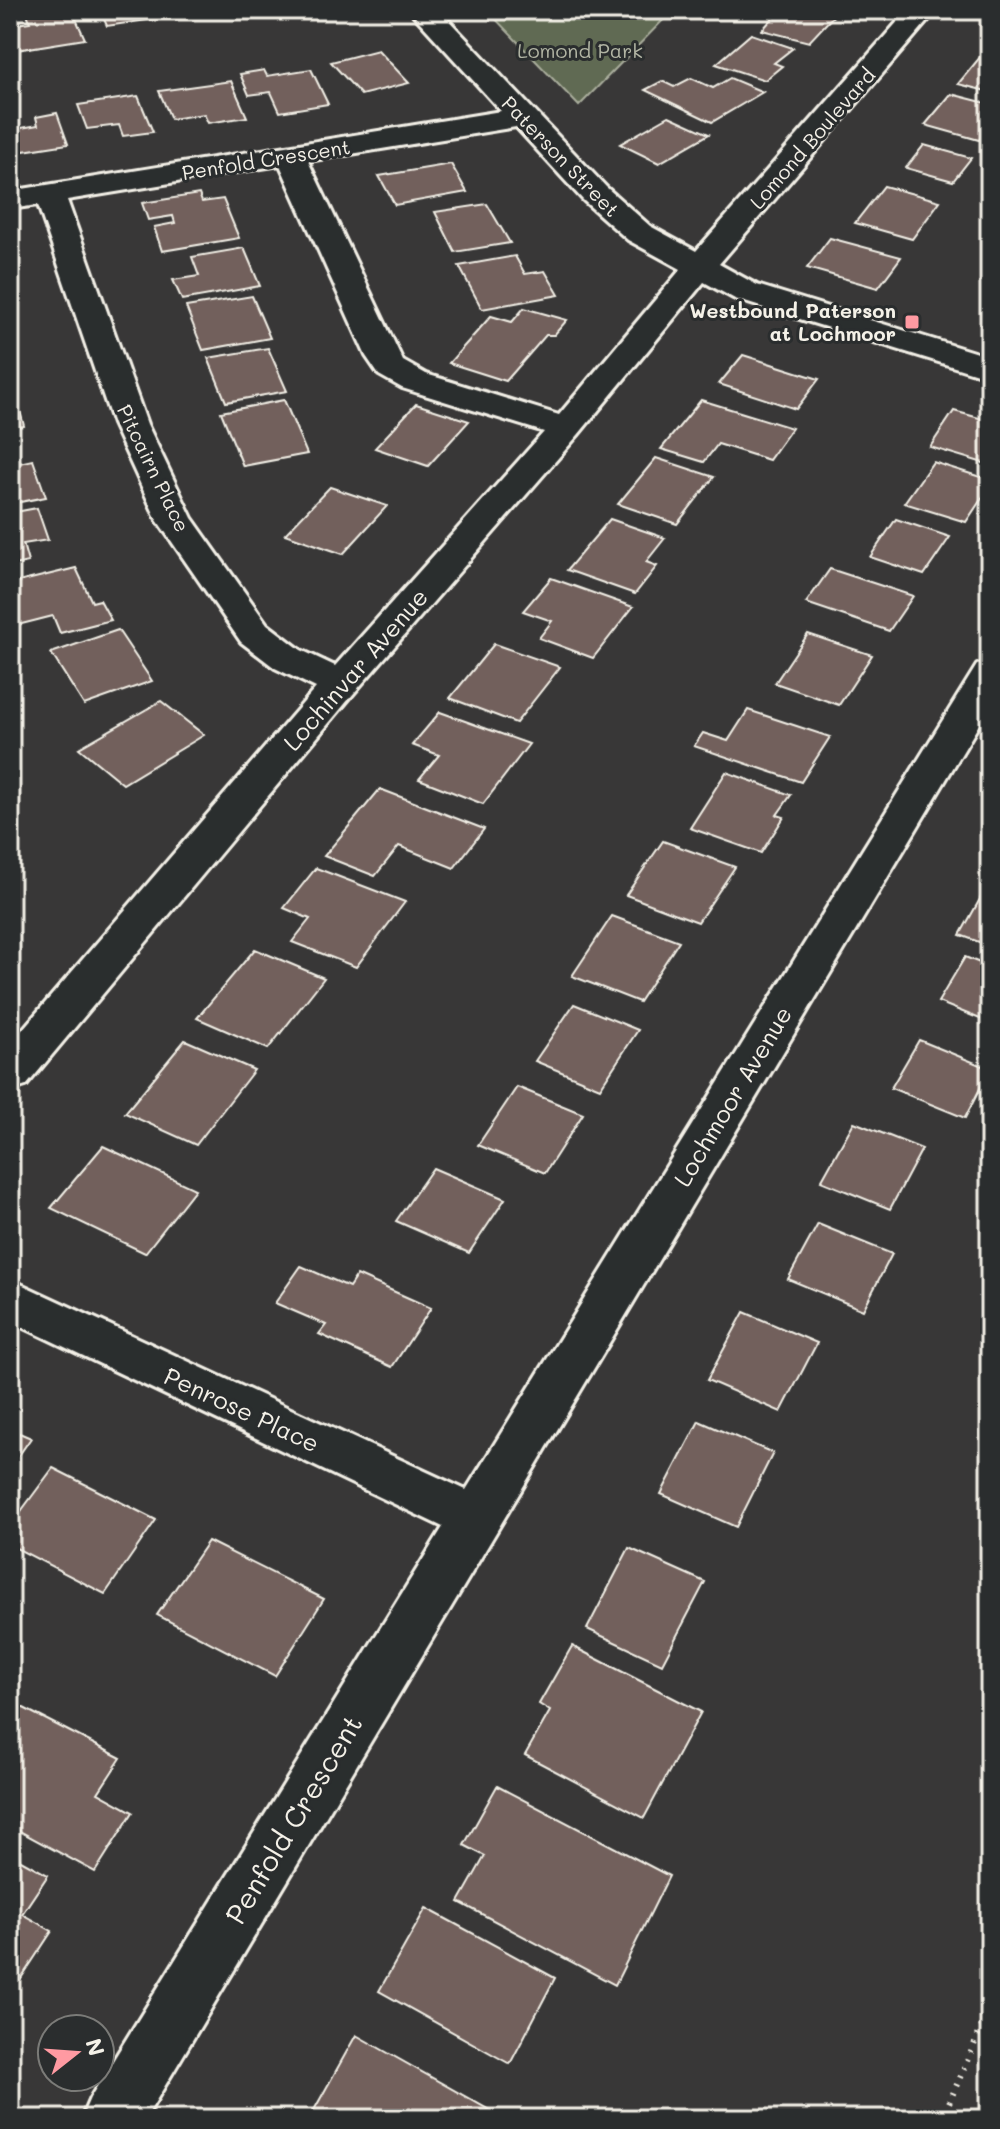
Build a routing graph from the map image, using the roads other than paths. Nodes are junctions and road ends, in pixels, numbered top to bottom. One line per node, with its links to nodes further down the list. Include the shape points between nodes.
1 (423, 10): 3 (street, Paterson Street)
2 (923, 10): 7 (street, Lomond Boulevard)
3 (522, 117): 4 (street, Penfold Crescent); 7 (street, Paterson Street, via 639,233)
4 (291, 156): 5 (street, Penfold Crescent); 9 (street, via 391,368 414,381)
5 (49, 193): 6 (street, Penfold Crescent); 11 (street, Pitcairn Place, via 130,424 175,520 254,633 288,659)
6 (10, 200)
7 (701, 265): 8 (street, Paterson Street, via 746,292 785,306); 9 (street, Lochinvar Avenue)
8 (990, 368)
9 (566, 428): 11 (street, Lochinvar Avenue)
10 (990, 674): 14 (street, Lochmoor Avenue)
11 (340, 684): 12 (street, Lochinvar Avenue)
12 (10, 1074)
13 (10, 1299): 14 (street, Penrose Place)
14 (475, 1518): 15 (street, Penfold Crescent)
15 (111, 2119)

